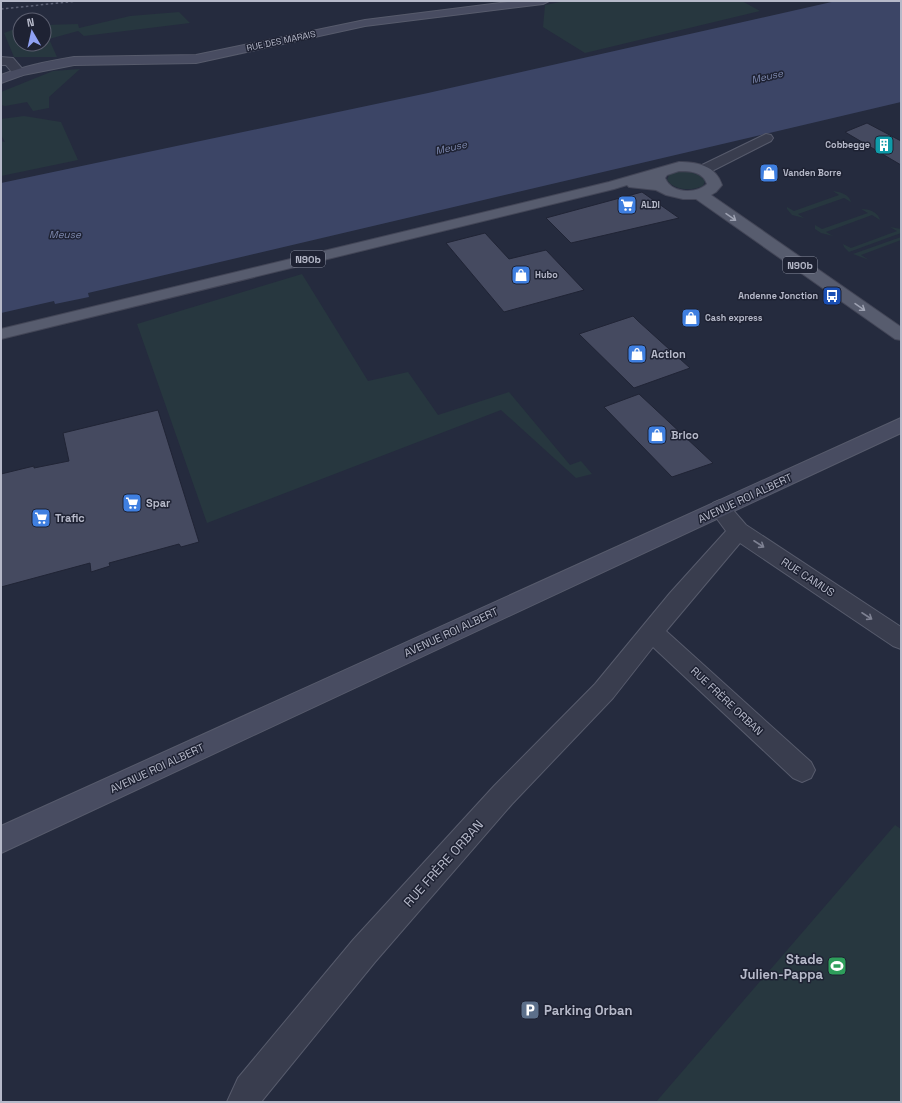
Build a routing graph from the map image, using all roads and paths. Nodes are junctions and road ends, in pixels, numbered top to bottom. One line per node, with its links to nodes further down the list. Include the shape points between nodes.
1 (543, 1): 3 (main road, RUE DES MARAIS, via 365,23 196,59 74,61)
2 (1, 61): 3 (street, via 9,61)
3 (19, 72): 4 (main road, RUE DES MARAIS)
4 (1, 79)
5 (766, 138): 6 (street)
6 (703, 170): 7 (main road, via 684,166 666,169); 8 (main road, via 711,174 715,180 715,185)
7 (661, 180): 8 (main road, via 671,192); 10 (main road, N90b, via 614,185)
8 (705, 192): 9 (main road, N90b); 11 (main road, N90b, one-way to 11)
9 (901, 318)
10 (1, 334)
11 (901, 335)
12 (901, 425): 13 (main road, AVENUE ROI ALBERT)
13 (720, 508): 14 (street, RUE CAMUS); 18 (main road, AVENUE ROI ALBERT)
14 (738, 531): 15 (street, RUE FRÈRE ORBAN); 16 (street, RUE CAMUS, one-way to 16)
15 (652, 632): 17 (street, RUE FRÈRE ORBAN); 19 (street, RUE FRÈRE ORBAN, via 604,691 503,795 364,951 250,1090)
16 (901, 638)
17 (802, 770)
18 (1, 840)
19 (243, 1102)

